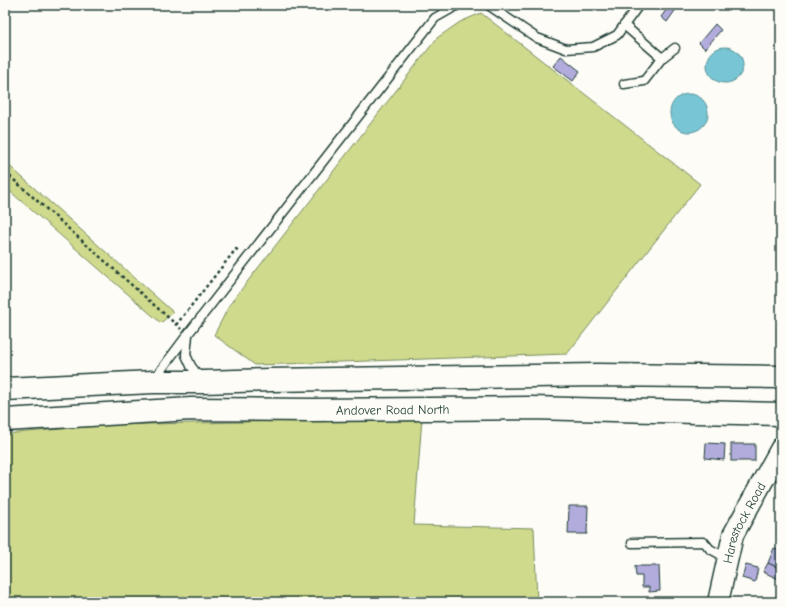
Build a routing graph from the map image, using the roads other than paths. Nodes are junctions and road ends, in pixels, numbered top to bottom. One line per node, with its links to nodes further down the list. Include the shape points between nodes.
1 (458, 5): 8 (lane, via 435,18)
2 (488, 5): 4 (lane, via 537,38 566,49 593,46 616,35)
3 (640, 5): 4 (lane)
4 (624, 25): 6 (lane)
5 (675, 48): 6 (lane)
6 (662, 58): 7 (lane, via 644,81)
7 (624, 84)
8 (188, 334): 10 (lane); 11 (lane, via 186,355)
9 (781, 377): 11 (main road, via 597,376)
10 (153, 382): 11 (main road); 12 (main road)
11 (203, 382)
12 (5, 388)
13 (781, 414): 14 (main road, Andover Road North, via 531,408 191,409)
14 (5, 420)
15 (781, 448): 17 (street, Harestock Road, via 733,535)
16 (632, 543): 17 (lane, via 703,542)
17 (727, 558): 18 (street, Harestock Road)
18 (718, 602)

